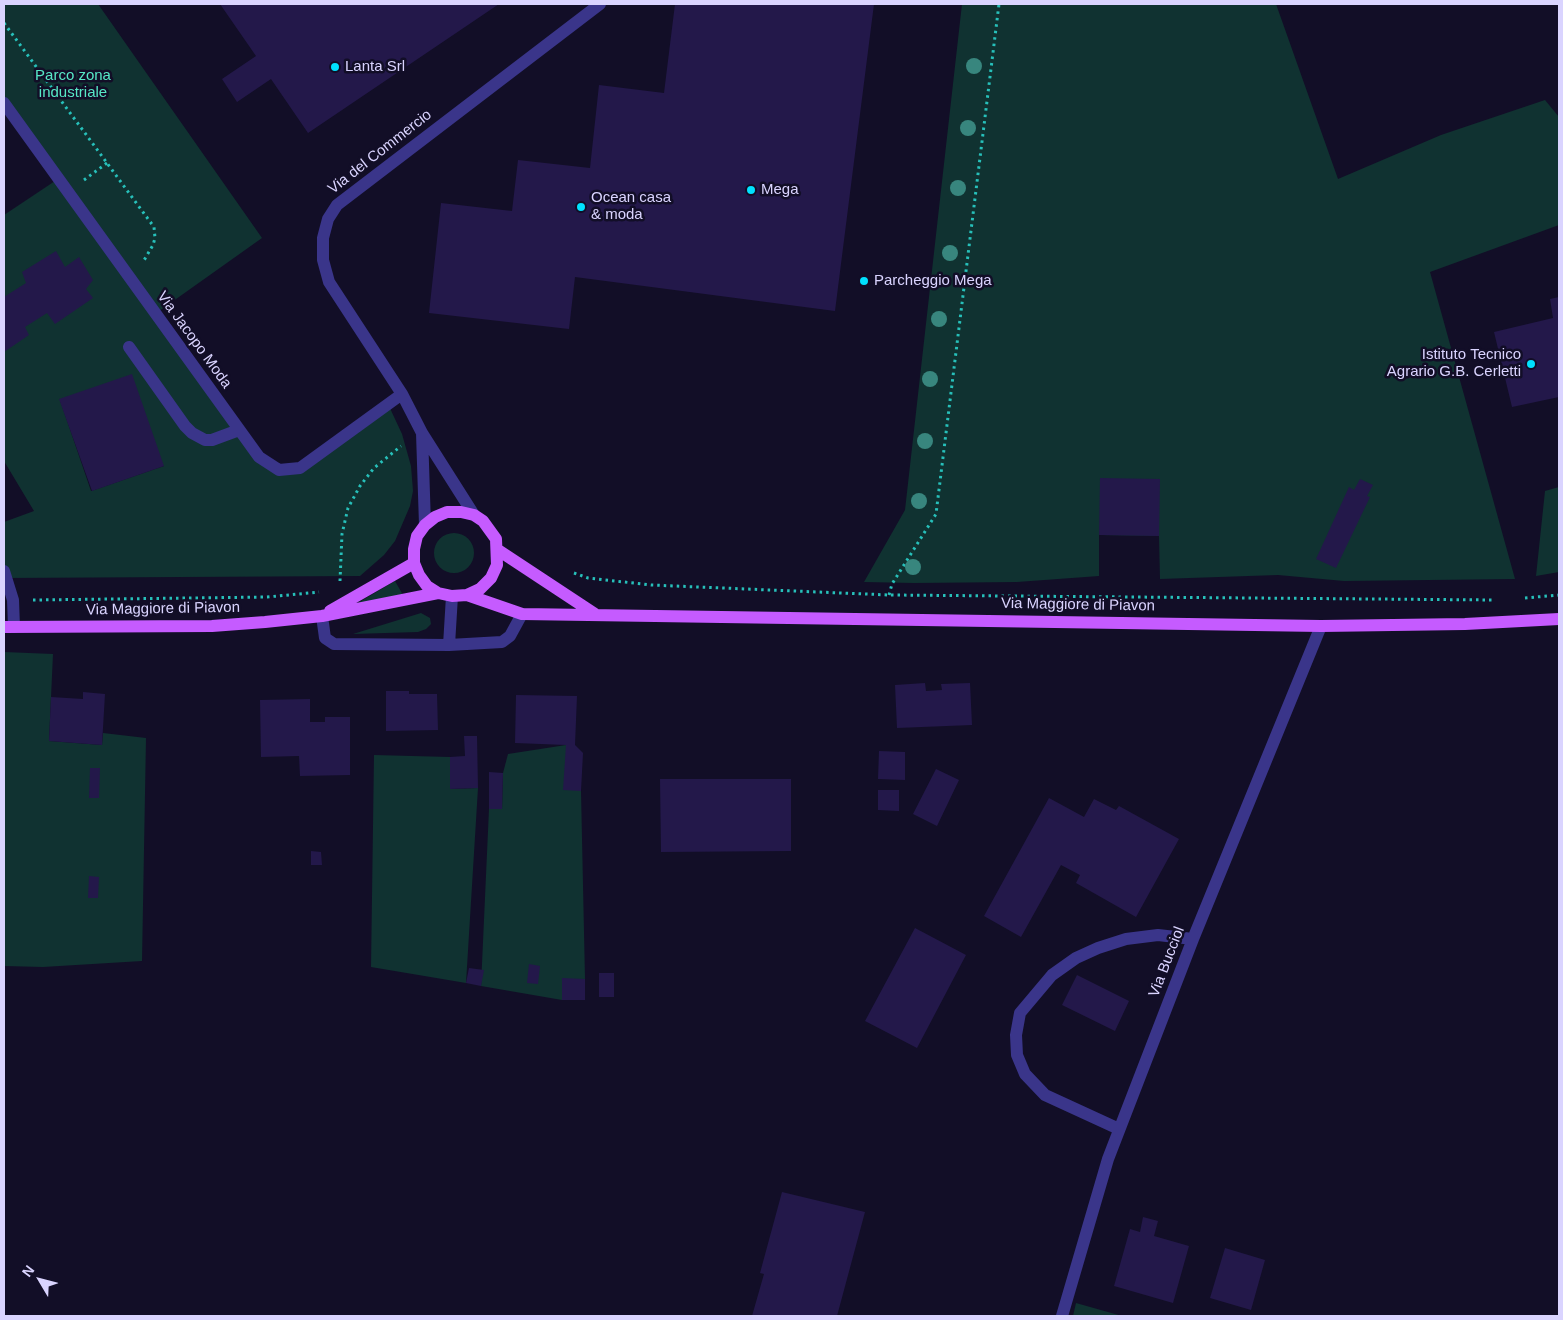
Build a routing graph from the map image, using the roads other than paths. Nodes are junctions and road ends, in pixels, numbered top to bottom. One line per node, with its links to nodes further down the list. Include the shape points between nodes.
1 (593, 7): 4 (street, Via del Commercio, via 337,205 328,219 323,238 323,260 329,282)
2 (4, 103): 5 (street, Via Jacopo Moda)
3 (130, 347): 5 (street, via 192,433 212,440)
4 (402, 394): 5 (street, Via Jacopo Moda, via 300,468 279,470 259,457); 6 (street, Via del Commercio)
5 (239, 430)
6 (422, 433): 7 (street, Via del Commercio); 8 (street, Via del Commercio)
7 (474, 515): 8 (main road, via 447,512); 9 (main road, via 491,530)
8 (425, 525): 10 (main road, via 417,536)
9 (498, 550): 13 (main road, Via Maggiore di Piavon, via 497,565 491,578 480,589); 16 (main road)
10 (414, 562): 12 (main road, via 427,586); 17 (main road, Via Maggiore di Piavon)
11 (4, 571): 20 (street, via 13,600)
12 (438, 593): 14 (main road, Via Maggiore di Piavon); 17 (main road, Via Maggiore di Piavon)
13 (467, 595): 14 (main road, Via Maggiore di Piavon); 15 (main road, Via Maggiore di Piavon)
14 (452, 596): 21 (street)
15 (522, 614): 16 (main road, Via Maggiore di Piavon); 21 (street, via 510,636 502,642)
16 (595, 614): 19 (main road, Via Maggiore di Piavon)
17 (322, 616): 20 (main road, Via Maggiore di Piavon, via 212,626); 21 (street, via 325,638 334,644)
18 (1559, 619): 19 (main road, Via Maggiore di Piavon)
19 (1321, 626): 22 (street, Via Bucciol)
20 (9, 627)
21 (449, 645)
22 (1193, 939): 23 (street, Via Bucciol); 23 (street, via 1158,935 1126,938 1098,948 1076,958 1052,975 1020,1013 1017,1055 1024,1074 1045,1095)
23 (1119, 1129): 24 (street, Via Bucciol)
24 (1062, 1316)

